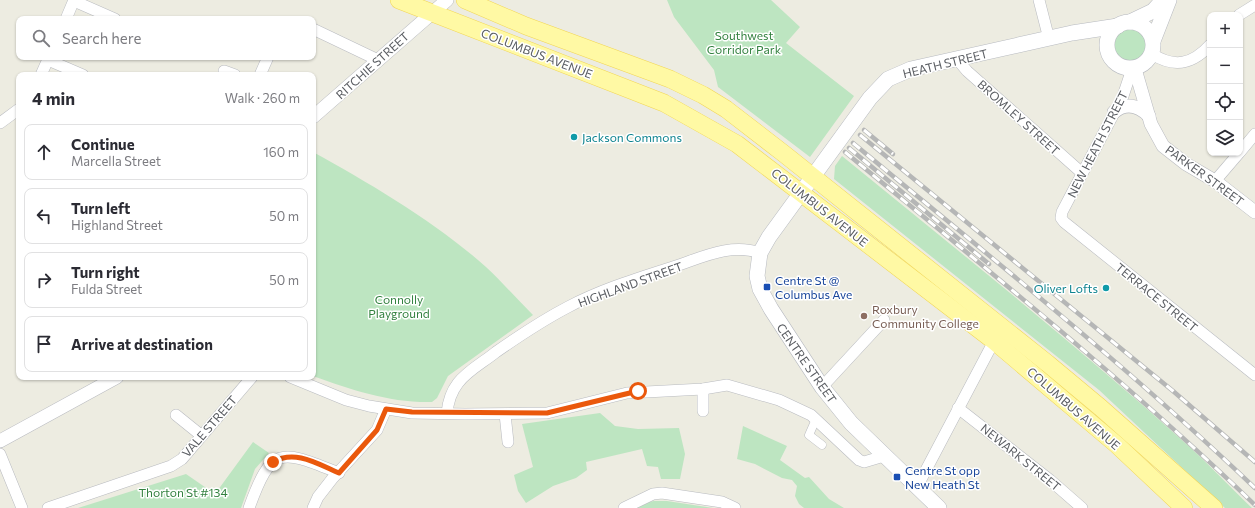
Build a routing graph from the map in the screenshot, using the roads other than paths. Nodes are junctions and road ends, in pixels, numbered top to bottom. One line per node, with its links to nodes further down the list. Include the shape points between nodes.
1 (399, 0): 10 (main road, COLUMBUS AVENUE)
2 (447, 0): 10 (street)
3 (465, 0): 38 (main road, COLUMBUS AVENUE, via 694,90 744,122)
4 (1039, 0): 16 (street)
5 (1164, 0): 13 (main road, HEATH STREET, via 1153,11)
6 (1170, 0): 17 (main road)
7 (74, 1): 11 (street); 12 (street)
8 (1255, 5): 9 (street)
9 (1243, 12)
10 (432, 13): 24 (street, RITCHIE STREET); 40 (main road, COLUMBUS AVENUE, via 671,106 737,144)
11 (67, 16)
12 (108, 16)
13 (1124, 24): 15 (main road, HEATH STREET); 17 (main road, via 1143,26 1148,31); 19 (main road, via 1109,37)
14 (316, 30): 24 (street)
15 (1072, 34): 16 (main road, HEATH STREET); 19 (main road, via 1097,42)
16 (1049, 39): 20 (main road, HEATH STREET)
17 (1152, 48): 18 (street, via 1165,62 1182,62 1194,59); 25 (main road, via 1145,63)
18 (1207, 48)
19 (1108, 50): 25 (main road, via 1114,62)
20 (957, 59): 37 (street, BROMLEY STREET, via 967,71); 38 (main road, HEATH STREET, via 905,71 884,82)
21 (47, 60): 26 (street)
22 (52, 60): 27 (street)
23 (267, 60): 28 (street)
24 (378, 60): 31 (street, RITCHIE STREET)
25 (1134, 69): 30 (street, NEW HEATH STREET); 32 (street, PARKER STREET)
26 (42, 72)
27 (77, 72)
28 (261, 72)
29 (16, 111): 33 (street)
30 (1114, 112): 32 (street, via 1129,105); 37 (street, NEW HEATH STREET)
31 (316, 114)
32 (1149, 116): 39 (street, PARKER STREET, via 1155,134 1167,149 1195,171)
33 (0, 123)
34 (1255, 134): 35 (street)
35 (1243, 149)
36 (1237, 156): 39 (street)
37 (1082, 174): 42 (street, NEW HEATH STREET)
38 (813, 176): 40 (main road, HEATH STREET); 76 (main road, COLUMBUS AVENUE, via 1082,391)
39 (1215, 181): 41 (street, PARKER STREET)
40 (801, 193): 43 (main road, CENTRE STREET); 45 (main road, COLUMBUS AVENUE)
41 (1255, 212)
42 (1061, 218): 46 (street, TERRACE STREET)
43 (760, 253): 50 (main road, CENTRE STREET, via 756,276 762,293); 55 (street, HIGHLAND STREET, via 742,249 717,253 629,282 568,307 525,332 472,370 452,391)
44 (884, 320): 50 (street)
45 (994, 341): 52 (street); 75 (main road, COLUMBUS AVENUE, via 1100,431)
46 (1255, 375)
47 (112, 380): 60 (street)
48 (249, 380): 59 (street, VALE STREET)
49 (297, 380): 53 (street, via 346,400)
50 (822, 387): 64 (main road, CENTRE STREET, via 851,423)
51 (703, 389): 54 (street); 56 (street, via 638,391 554,412); 58 (street, via 736,386 779,400)
52 (958, 408): 66 (street); 74 (street, NEWARK STREET)
53 (386, 409): 55 (street); 65 (street, via 377,430)
54 (703, 411)
55 (447, 413): 56 (street)
56 (505, 414): 61 (street)
57 (176, 415): 59 (street)
58 (816, 419): 62 (street, via 809,435); 64 (street, via 859,460 864,462)
59 (202, 436): 68 (street, VALE STREET, via 182,459 171,466)
60 (0, 441)
61 (508, 442)
62 (822, 445)
63 (0, 454): 67 (street)
64 (884, 456): 66 (main road, CENTRE STREET)
65 (339, 473): 69 (street, via 297,457 278,459 268,465 263,472); 70 (street, via 318,497)
66 (917, 487): 73 (main road, CENTRE STREET)
67 (20, 507)
68 (48, 508)
69 (249, 508)
70 (313, 508)
71 (624, 508): 72 (street, via 653,494 662,493 722,502)
72 (735, 508)
73 (939, 508)
74 (1082, 508)
75 (1184, 508)
76 (1214, 508)

